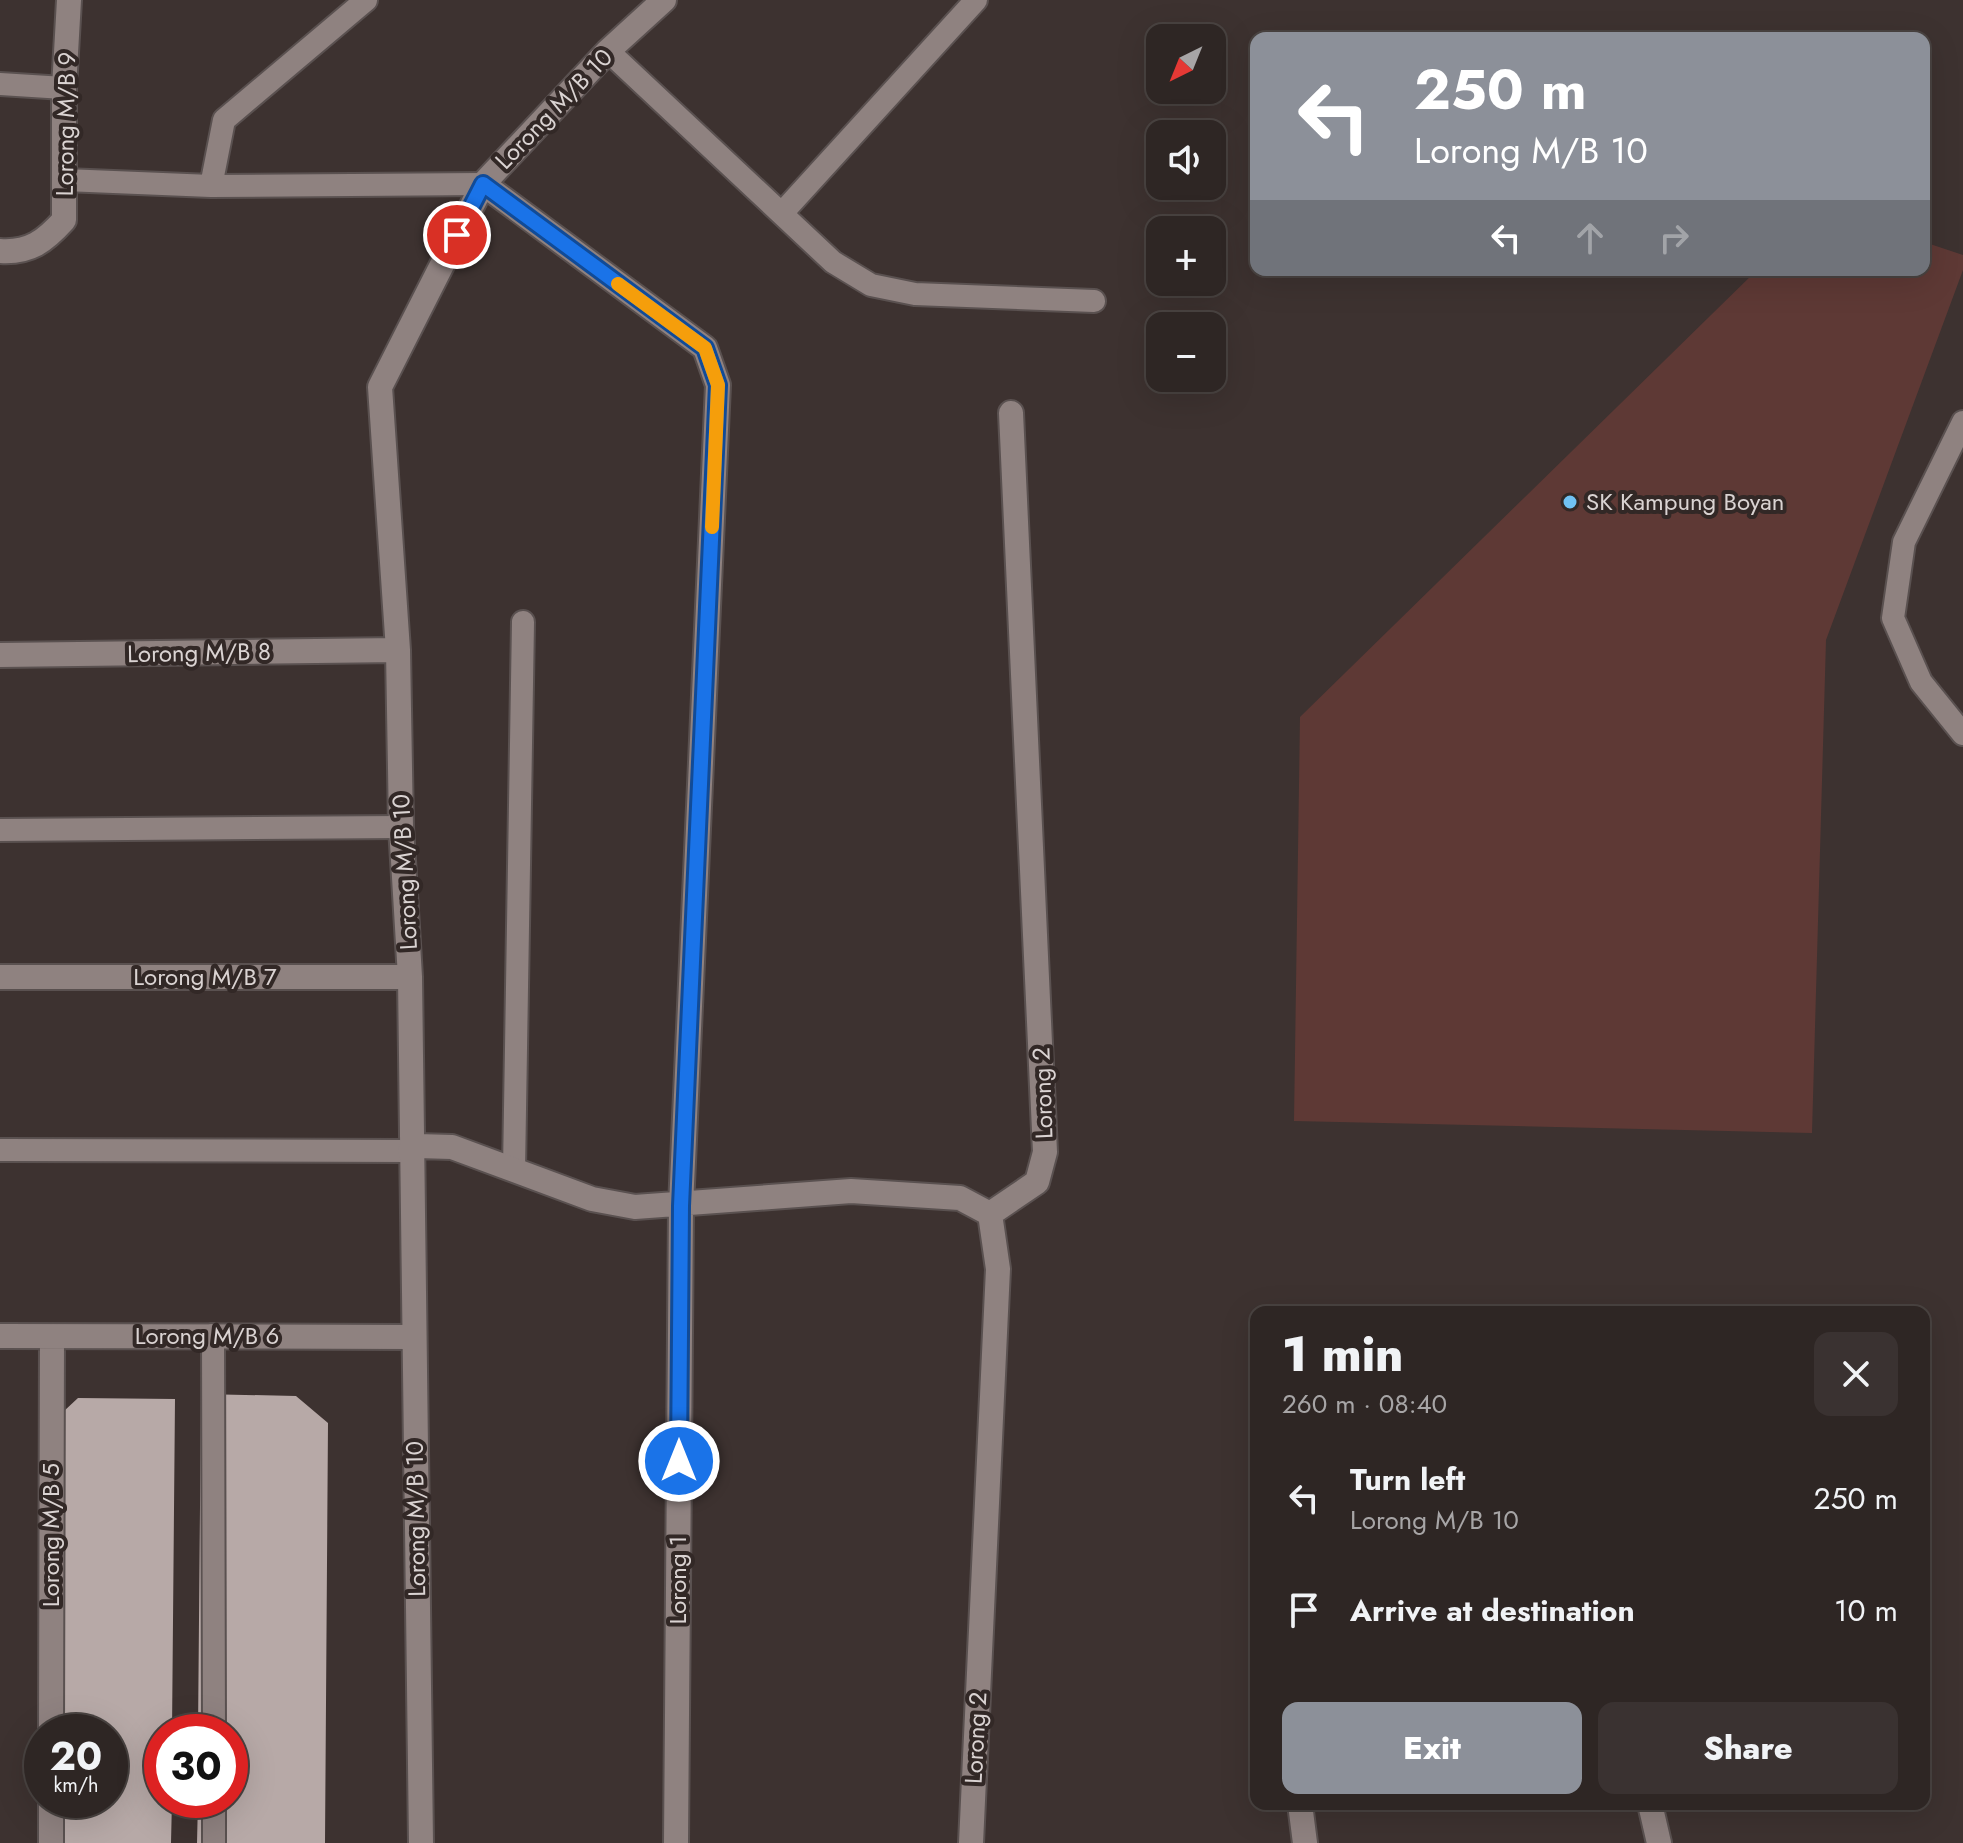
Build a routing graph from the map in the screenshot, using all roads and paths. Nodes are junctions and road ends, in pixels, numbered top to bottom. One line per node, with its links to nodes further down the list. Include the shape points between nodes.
1 (69, 0): 7 (street, Lorong M/B 9)
2 (366, 0): 10 (lane, via 224,120)
3 (664, 0): 5 (street, Lorong M/B 10)
4 (976, 0): 11 (lane)
5 (608, 51): 9 (street, Lorong M/B 10); 11 (lane)
6 (0, 84): 7 (lane)
7 (64, 88): 8 (street, Lorong M/B 9)
8 (65, 180): 10 (lane); 12 (street, Lorong M/B 9, via 64,220 45,242 18,253)
9 (483, 184): 10 (lane); 17 (street, Lorong M/B 10, via 380,387); 27 (street, Lorong 1, via 705,348 718,385)
10 (211, 186)
11 (783, 212): 13 (lane, via 833,262 871,285 915,294)
12 (0, 251)
13 (1094, 301)
14 (1011, 413): 28 (street, Lorong 2, via 1045,1152 1037,1182)
15 (1963, 422): 19 (lane, via 1904,542 1893,618 1921,682)
16 (523, 622): 26 (lane)
17 (398, 650): 18 (street, Lorong M/B 8); 20 (street, Lorong M/B 10)
18 (0, 655)
19 (1963, 734)
20 (401, 827): 21 (lane); 23 (street, Lorong M/B 10)
21 (0, 830)
22 (0, 977): 23 (street, Lorong M/B 7)
23 (410, 977): 25 (street, Lorong M/B 10)
24 (0, 1150): 25 (lane)
25 (410, 1151): 26 (street, via 417,1146 452,1147); 31 (street, Lorong M/B 10)
26 (514, 1170): 27 (street, via 592,1199 635,1207)
27 (681, 1206): 28 (street, via 851,1191 960,1198); 42 (street, Lorong 1)
28 (990, 1214): 43 (street, Lorong 2, via 998,1269)
29 (213, 1335): 31 (street, Lorong M/B 6); 32 (street, Lorong M/B 6); 34 (lane)
30 (0, 1336): 32 (street, Lorong M/B 6)
31 (413, 1337): 41 (street, Lorong M/B 10)
32 (52, 1338): 33 (street, Lorong M/B 5)
33 (51, 1714)
34 (214, 1714)
35 (1301, 1810): 44 (street)
36 (1651, 1810): 45 (street)
37 (51, 1818): 39 (street)
38 (214, 1818): 40 (lane)
39 (51, 1843)
40 (214, 1843)
41 (421, 1843)
42 (676, 1843)
43 (971, 1843)
44 (1305, 1843)
45 (1659, 1843)

